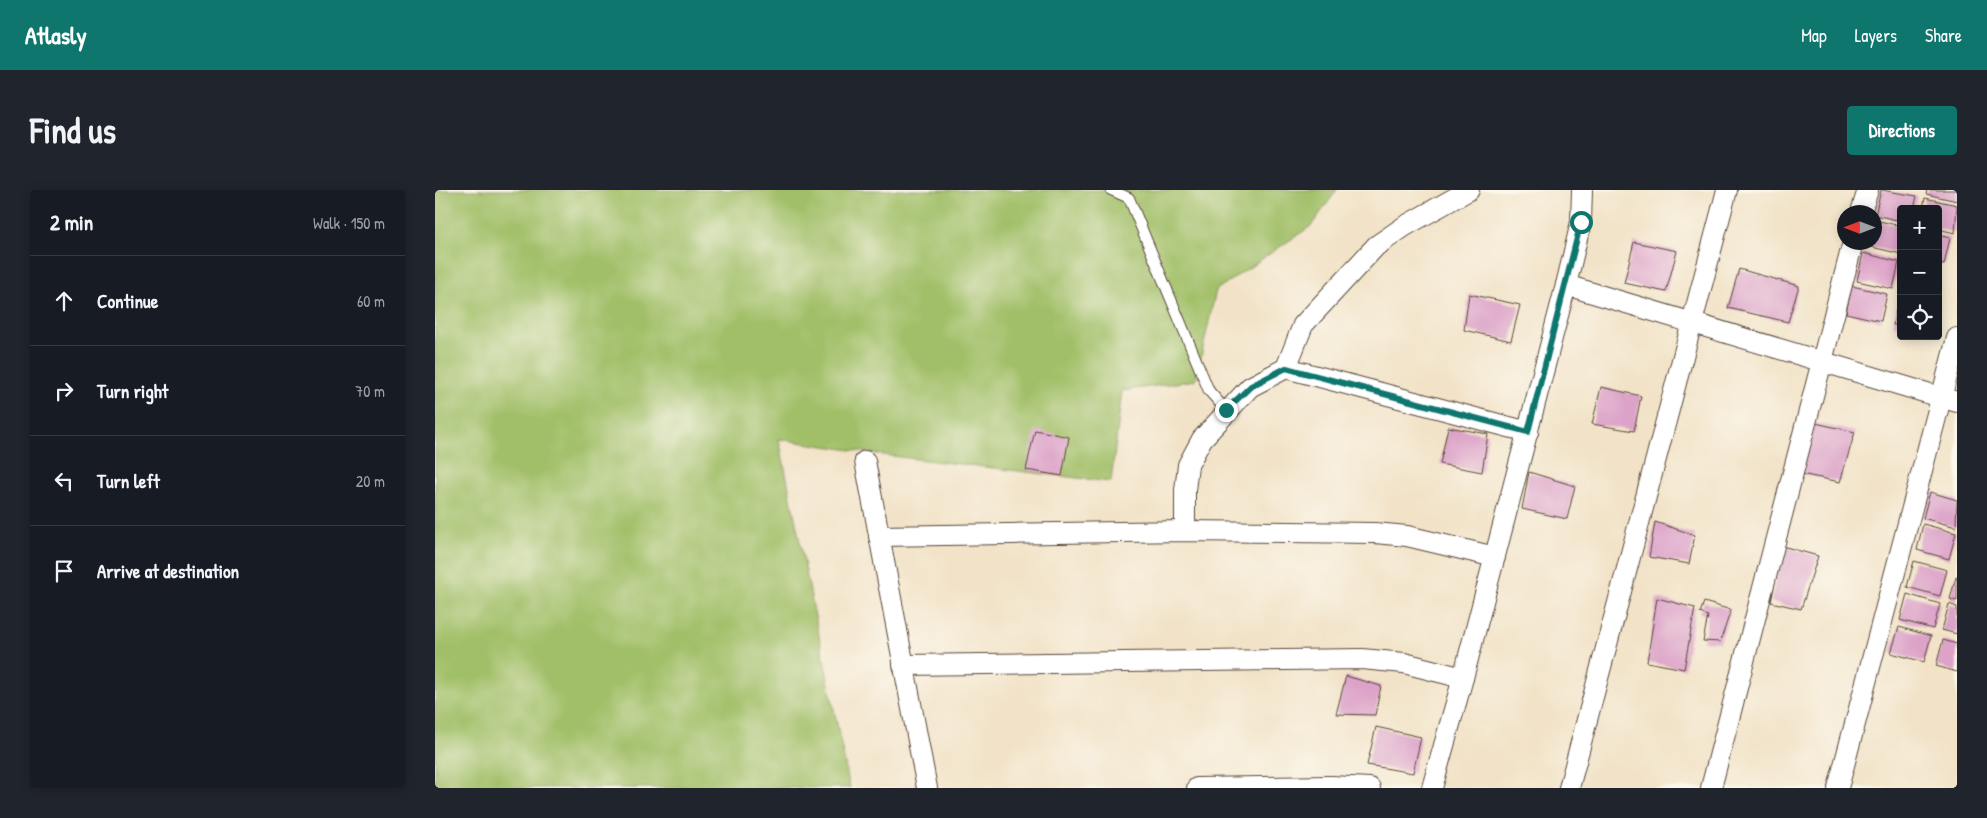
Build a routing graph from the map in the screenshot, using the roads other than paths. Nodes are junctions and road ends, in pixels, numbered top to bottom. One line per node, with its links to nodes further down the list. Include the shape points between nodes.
1 (1111, 190): 14 (lane, via 1129,198 1209,391)
2 (1469, 190): 12 (street, via 1375,246 1303,325)
3 (1582, 190): 8 (street, via 1581,222)
4 (1727, 190): 9 (street)
5 (1867, 190): 6 (street)
6 (1863, 205)
7 (1851, 250): 11 (street)
8 (1566, 285): 9 (street); 15 (street)
9 (1692, 323): 11 (street); 26 (street)
10 (1957, 338): 13 (street)
11 (1821, 362): 13 (street); 27 (street)
12 (1286, 368): 14 (street, via 1251,386); 15 (street)
13 (1949, 400): 28 (street)
14 (1226, 410): 17 (street, via 1202,439 1189,465)
15 (1528, 432): 19 (street)
16 (865, 461): 18 (street)
17 (1185, 531): 18 (street); 19 (street, via 1375,532 1407,536)
18 (879, 536): 20 (street)
19 (1495, 557): 21 (street)
20 (903, 665): 21 (street, via 1363,658 1403,663); 22 (street)
21 (1463, 678): 25 (street)
22 (927, 788)
23 (1197, 788): 24 (street)
24 (1369, 788)
25 (1432, 788)
26 (1569, 788)
27 (1711, 788)
28 (1838, 788)

